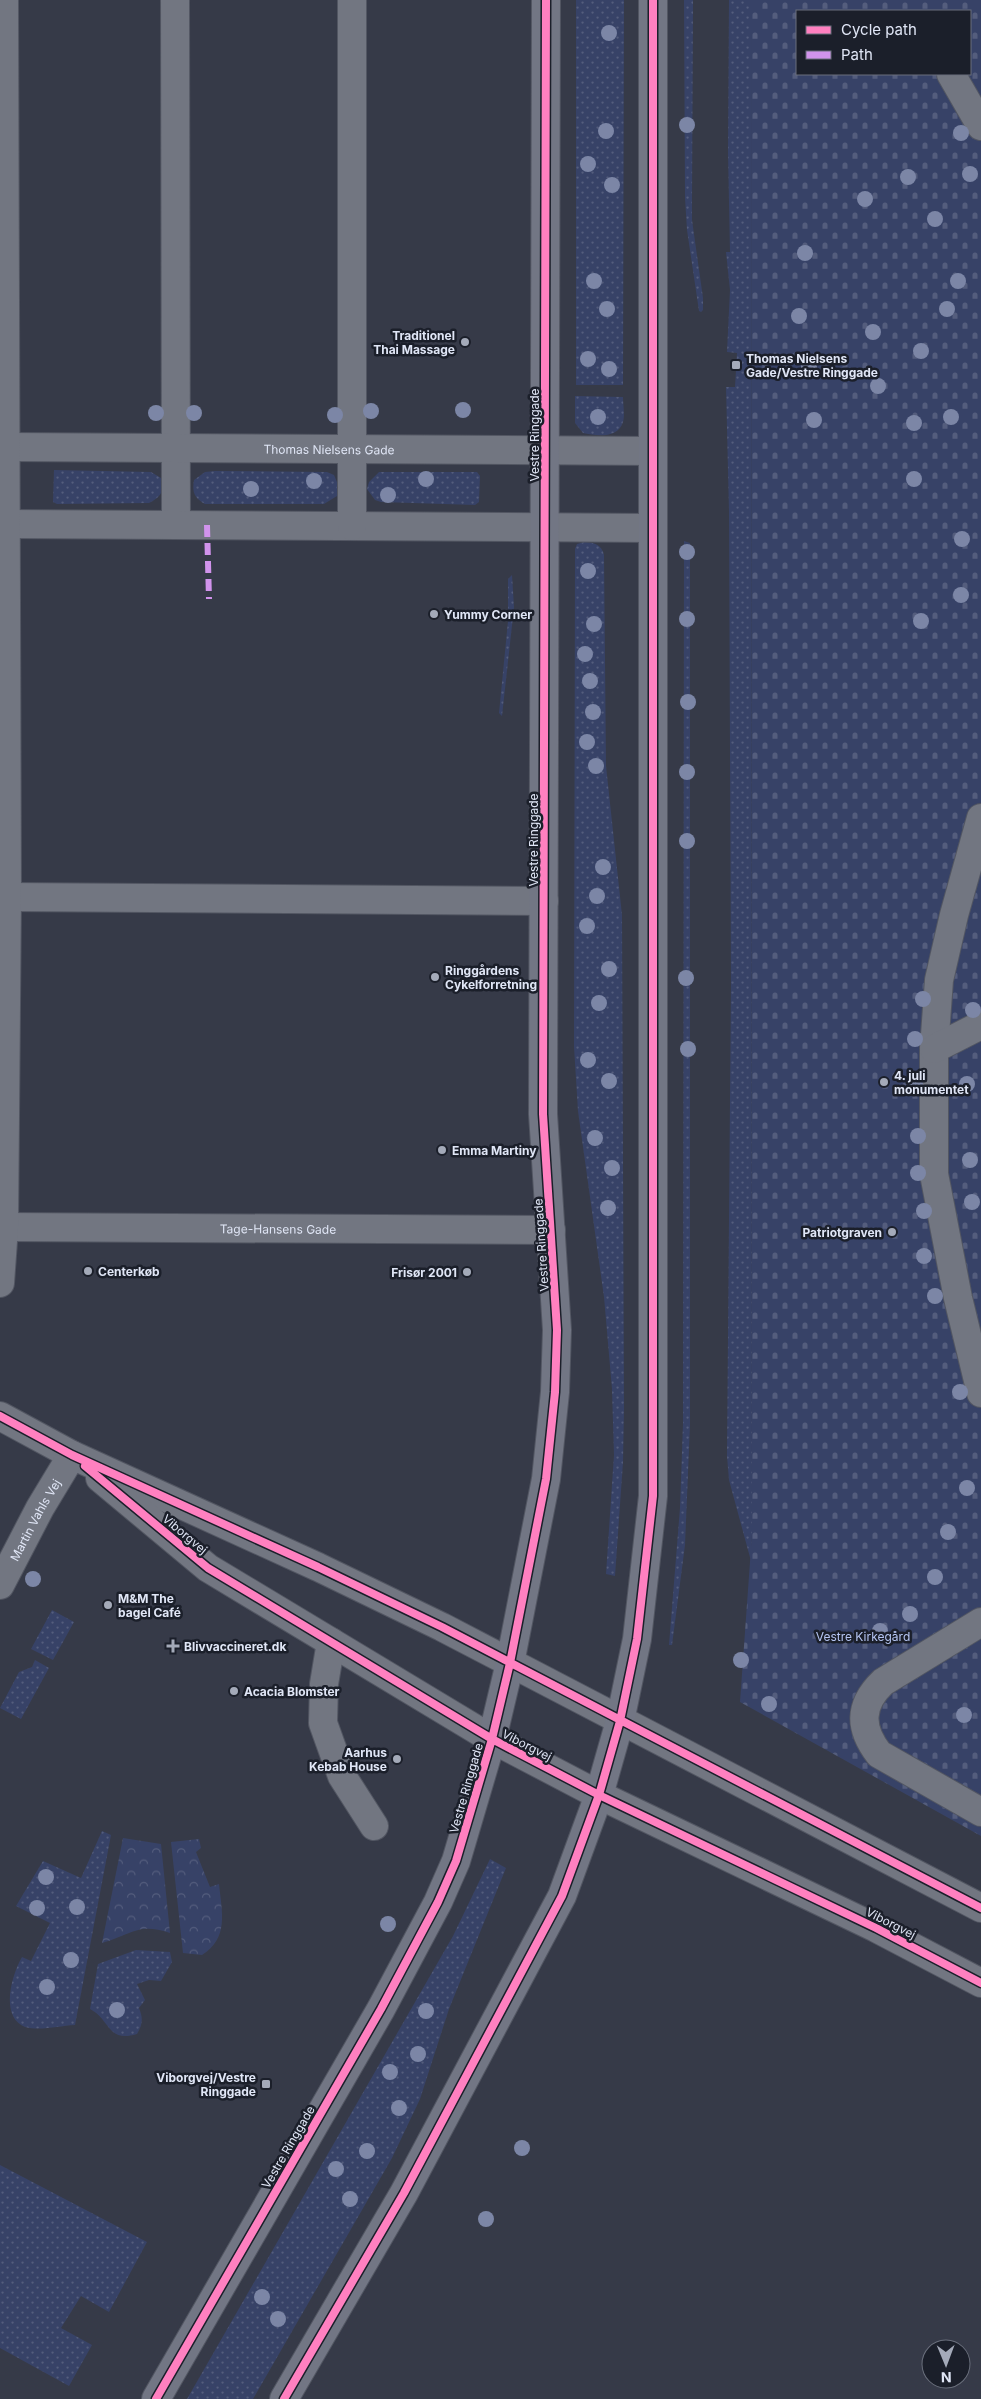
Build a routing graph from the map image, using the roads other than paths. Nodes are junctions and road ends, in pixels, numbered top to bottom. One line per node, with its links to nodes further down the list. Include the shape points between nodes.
1 (4, 0): 8 (street)
2 (175, 0): 9 (street)
3 (352, 0): 10 (street)
4 (546, 0): 11 (main road, Vestre Ringgade)
5 (653, 0): 12 (main road)
6 (952, 75): 7 (street)
7 (981, 126)
8 (7, 447): 9 (street, Thomas Nielsens Gade); 13 (street)
9 (175, 448): 10 (street, Thomas Nielsens Gade); 15 (street)
10 (351, 450): 11 (street, Thomas Nielsens Gade); 16 (street)
11 (545, 451): 12 (street, Thomas Nielsens Gade); 17 (main road, Vestre Ringgade)
12 (653, 451): 18 (main road)
13 (4, 486): 14 (street)
14 (7, 524): 15 (street); 20 (street)
15 (176, 525): 16 (street)
16 (352, 526): 17 (street)
17 (544, 528): 18 (street); 21 (main road, Vestre Ringgade)
18 (652, 528): 34 (main road, via 653,1496 637,1639)
19 (981, 818): 23 (street, via 939,980)
20 (7, 897): 21 (street); 24 (street)
21 (544, 900): 25 (main road, Vestre Ringgade, via 543,1114)
22 (981, 1025): 23 (street)
23 (934, 1050): 27 (street, via 934,1174 958,1298)
24 (4, 1227): 25 (street, Tage-Hansens Gade); 26 (street)
25 (551, 1230): 33 (main road, Vestre Ringgade, via 557,1330 555,1392 546,1479)
26 (0, 1283)
27 (981, 1393)
28 (0, 1416): 29 (street, Viborgvej)
29 (72, 1455): 30 (street, Martin Vahls Vej); 32 (street, Viborgvej, via 208,1568); 33 (street, Viborgvej, via 318,1567)
30 (0, 1585)
31 (981, 1622): 37 (street, via 883,1682 866,1705 865,1723 870,1742 879,1754)
32 (330, 1642): 35 (street, Viborgvej); 38 (street, via 323,1723 342,1776)
33 (510, 1663): 34 (street, Viborgvej); 35 (main road, Vestre Ringgade)
34 (620, 1721): 36 (main road); 39 (street, Viborgvej)
35 (492, 1739): 36 (street, Viborgvej); 41 (main road, Vestre Ringgade, via 456,1860 438,1902)
36 (599, 1795): 40 (street, Viborgvej, via 876,1928); 42 (main road, via 562,1896 404,2193)
37 (981, 1812)
38 (374, 1826)
39 (981, 1908)
40 (981, 1983)
41 (156, 2399)
42 (284, 2399)

